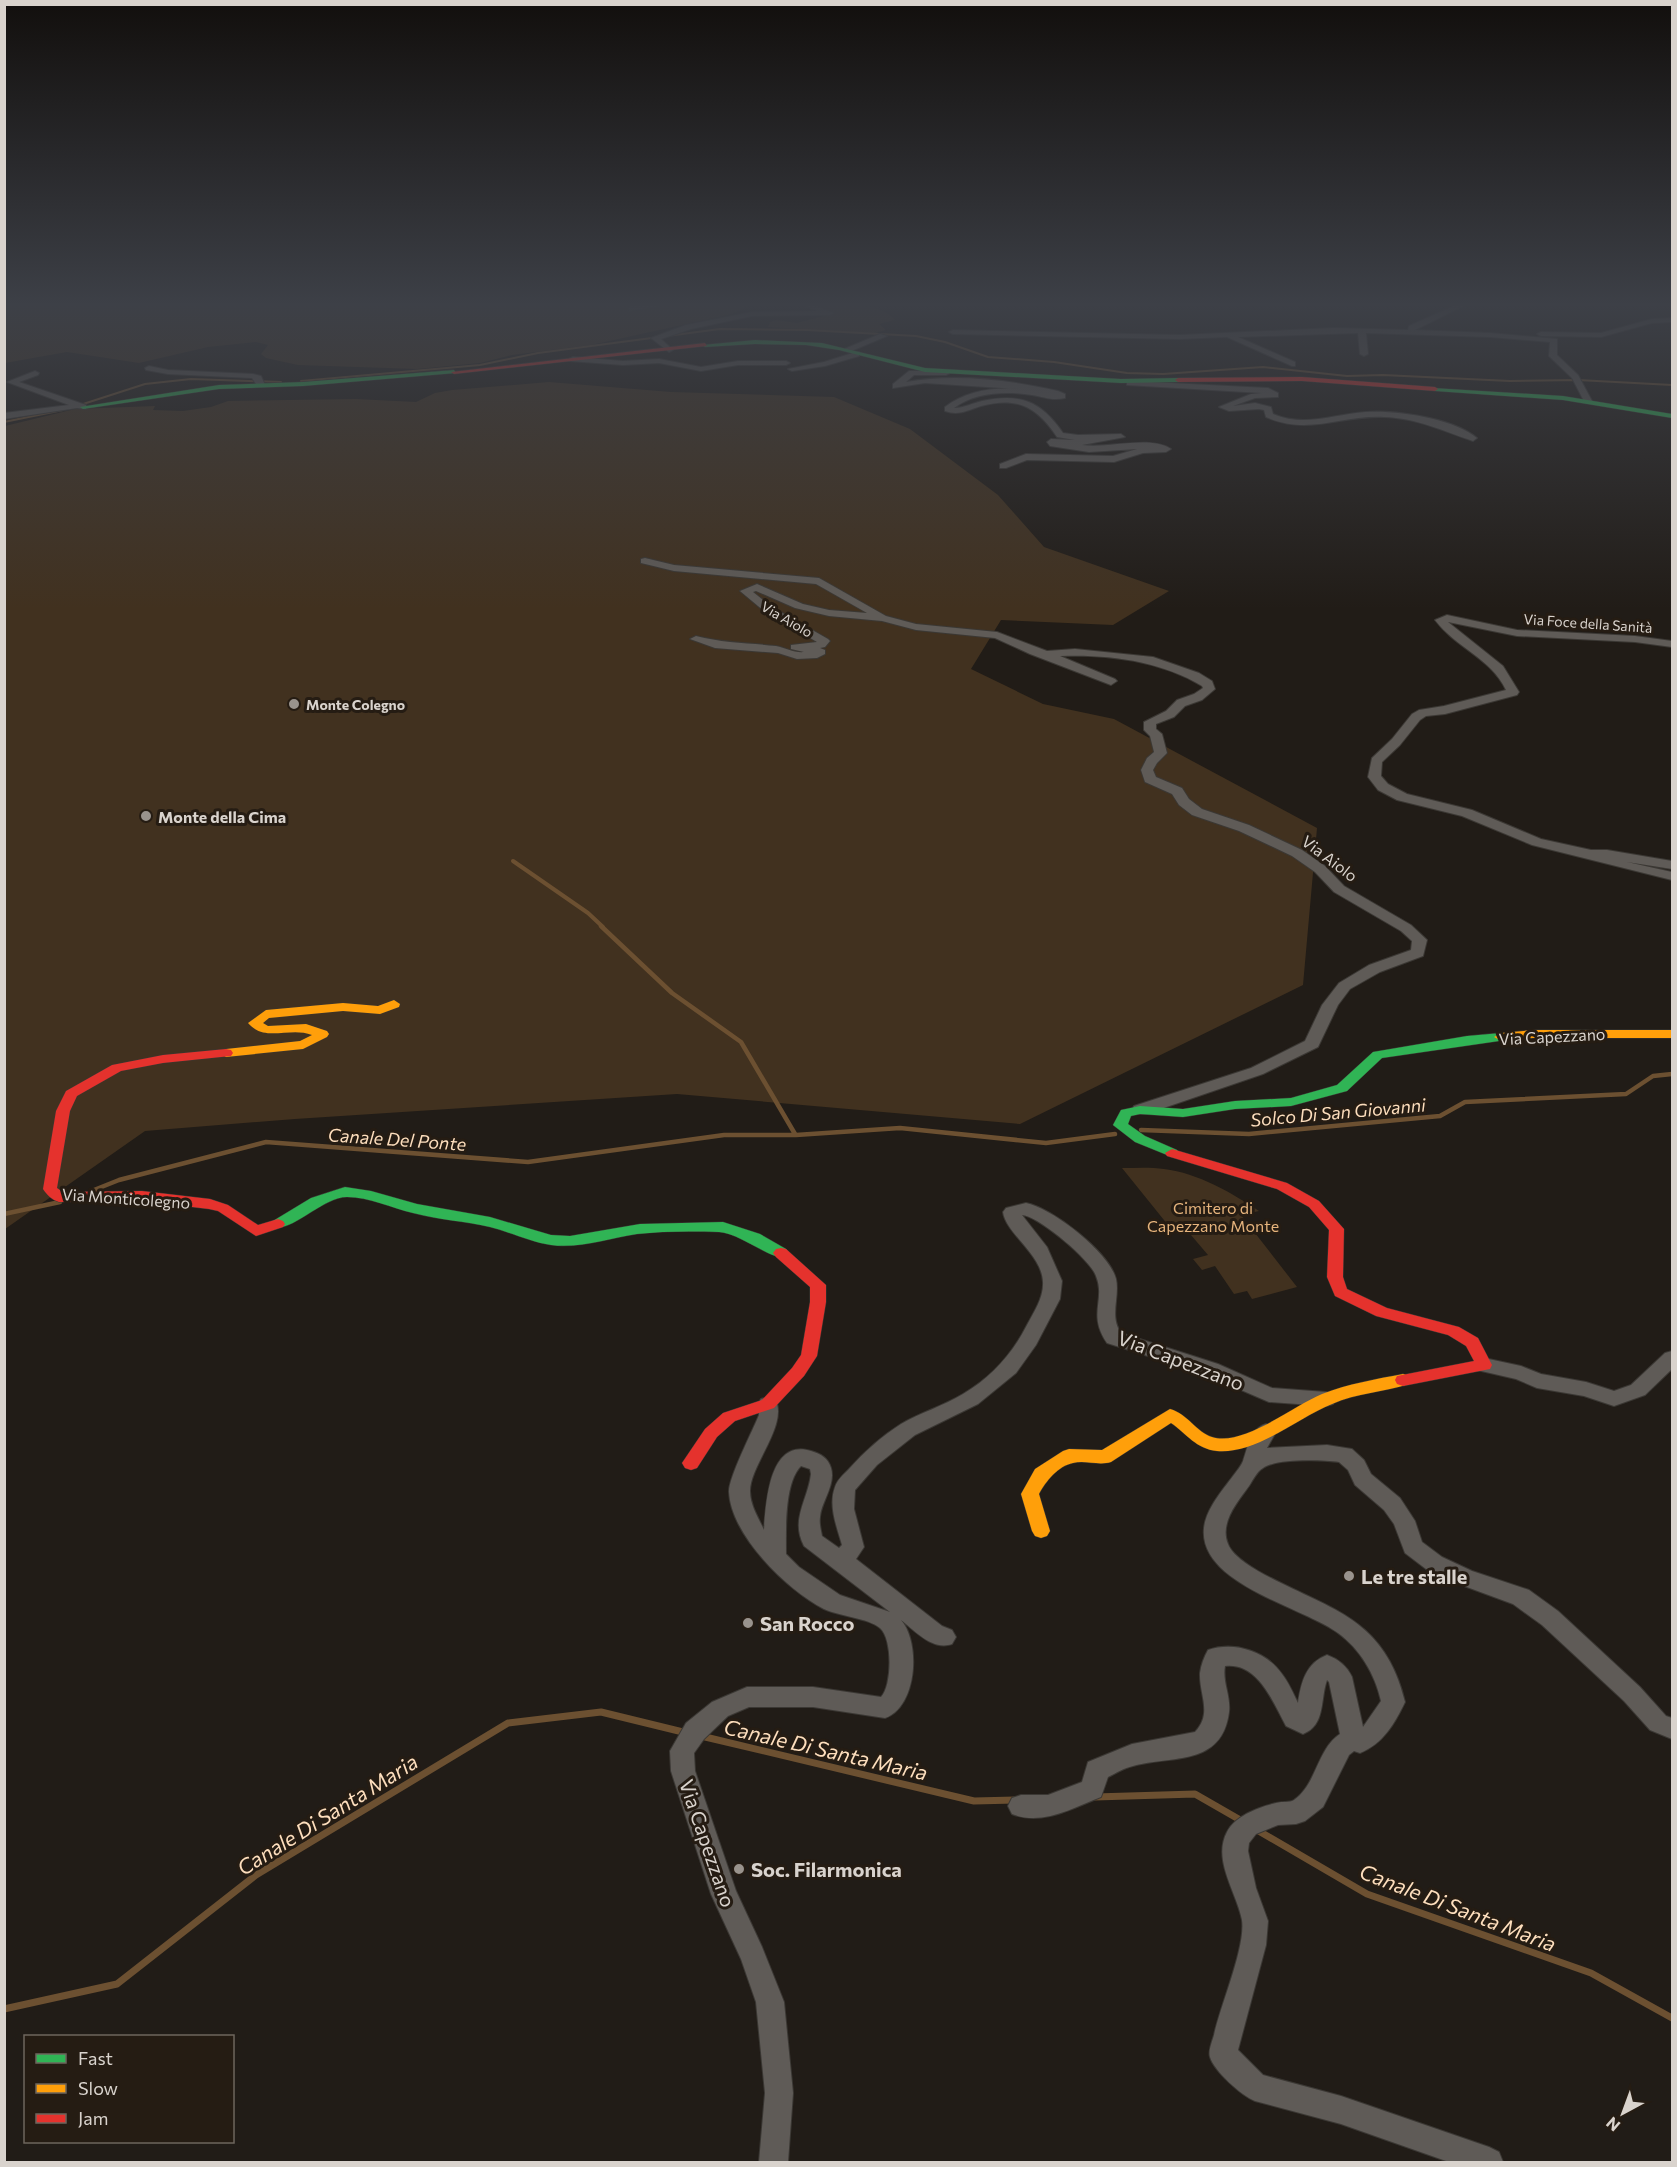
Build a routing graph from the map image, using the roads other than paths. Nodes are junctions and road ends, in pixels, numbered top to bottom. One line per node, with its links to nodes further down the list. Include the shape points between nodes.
1 (58, 407): 9 (street)
2 (950, 407): 3 (street, via 957,411)
3 (971, 407)
4 (1033, 407): 14 (street, via 1060,435 1121,437 1053,444 1089,449 1166,449 1142,450 1114,459 1026,457)
5 (1224, 407): 6 (street)
6 (1240, 407)
7 (1264, 407): 11 (street, via 1269,415 1290,424)
8 (1622, 407): 10 (street)
9 (4, 416)
10 (1672, 416)
11 (1327, 420): 12 (street); 13 (street, via 1386,414 1424,420)
12 (1378, 421)
13 (1473, 438)
14 (1003, 466)
15 (645, 561): 16 (street, Via Aiolo, via 819,581)
16 (882, 618): 17 (street, Via Aiolo, via 813,610 757,587 745,591 824,641 821,645 795,647 821,652 797,656 780,650 715,645); 19 (street, Via Aiolo, via 916,627 997,635)
17 (696, 639)
18 (1672, 644): 21 (street, Via Foce della Sanità, via 1517,633 1441,620 1447,630 1499,669 1513,692 1423,713 1376,761 1374,777 1402,797 1467,813 1537,843)
19 (1047, 655): 20 (street, Via Aiolo); 26 (street, Via Aiolo, via 1077,652 1145,658 1180,668 1208,684 1204,693 1150,722 1161,753 1147,770 1150,779 1177,791 1197,812 1244,828 1297,853 1320,868 1339,889 1420,940 1418,953 1365,972 1339,991 1312,1044 1257,1071)
20 (1111, 681)
21 (1591, 854): 22 (street); 23 (street)
22 (1672, 864)
23 (1672, 876)
24 (394, 1004): 30 (street, Via Monticolegno, via 380,1010 343,1007 266,1014 254,1023 264,1030 306,1028 322,1034 303,1045 163,1059 117,1068 71,1094 63,1111 50,1189 59,1197 142,1196 210,1204 223,1208 256,1231 270,1229 311,1203 338,1193 453,1214 562,1242 645,1227 729,1228 792,1259 818,1285 809,1356)
25 (1672, 1034): 26 (street, Via Capezzano, via 1533,1034 1467,1040 1378,1055 1342,1088 1291,1102 1183,1113)
26 (1140, 1110): 28 (street, via 1126,1113 1120,1125 1135,1136 1305,1197 1337,1229 1335,1276 1340,1292 1382,1312 1453,1331 1472,1342)
27 (1672, 1358): 28 (street, via 1638,1390 1614,1399)
28 (1484, 1365): 29 (street, Via Capezzano)
29 (1326, 1399): 31 (street, Via Capezzano); 36 (street, Via Capezzano, via 1269,1395 1211,1369 1114,1338 1104,1316 1106,1277 1102,1268 1042,1215 1028,1209 1018,1210 1012,1212 1013,1219 1038,1247 1053,1281 1050,1299 1038,1324 1009,1368 990,1385 971,1400 908,1430 870,1459 846,1488 843,1509 853,1547 845,1557)
30 (768, 1404): 32 (street, via 729,1417 711,1433); 35 (street, via 769,1415 740,1489 742,1507 760,1542)
31 (1266, 1432): 33 (street); 34 (street, Via Capezzano, via 1212,1444 1195,1437 1183,1421 1170,1415 1105,1457 1069,1456 1041,1474 1030,1494)
32 (691, 1463)
33 (1253, 1463): 38 (street, via 1270,1455 1345,1455 1357,1466 1362,1479 1392,1504 1404,1521 1413,1547 1434,1563 1464,1577 1521,1597 1557,1624 1658,1723); 39 (street, via 1226,1502 1214,1529 1219,1552 1243,1573 1346,1626 1384,1671 1393,1702 1366,1740)
34 (1041, 1531)
35 (775, 1557): 36 (street, via 776,1502 788,1466 803,1456 819,1463 822,1472 809,1520 812,1540); 41 (street, Via Capezzano, via 832,1602 887,1620 899,1634 901,1661 897,1692 885,1708 813,1697 747,1697 720,1709 695,1731 682,1751 683,1771 724,1894 770,2002 779,2093)
36 (837, 1557): 37 (street, via 933,1633)
37 (944, 1636)
38 (1672, 1729)
39 (1353, 1738): 40 (street, via 1340,1677 1327,1665 1316,1675 1303,1723 1294,1719 1274,1680 1261,1667 1235,1654 1216,1657 1212,1682 1218,1708 1205,1739 1192,1747 1129,1756 1097,1770 1092,1789 1048,1806); 42 (street, via 1340,1747 1314,1799 1296,1813 1277,1814 1247,1826 1237,1838 1235,1851 1255,1922 1253,1946 1223,2055 1256,2087 1341,2110)
40 (1021, 1806)
41 (773, 2163)
42 (1489, 2163)

